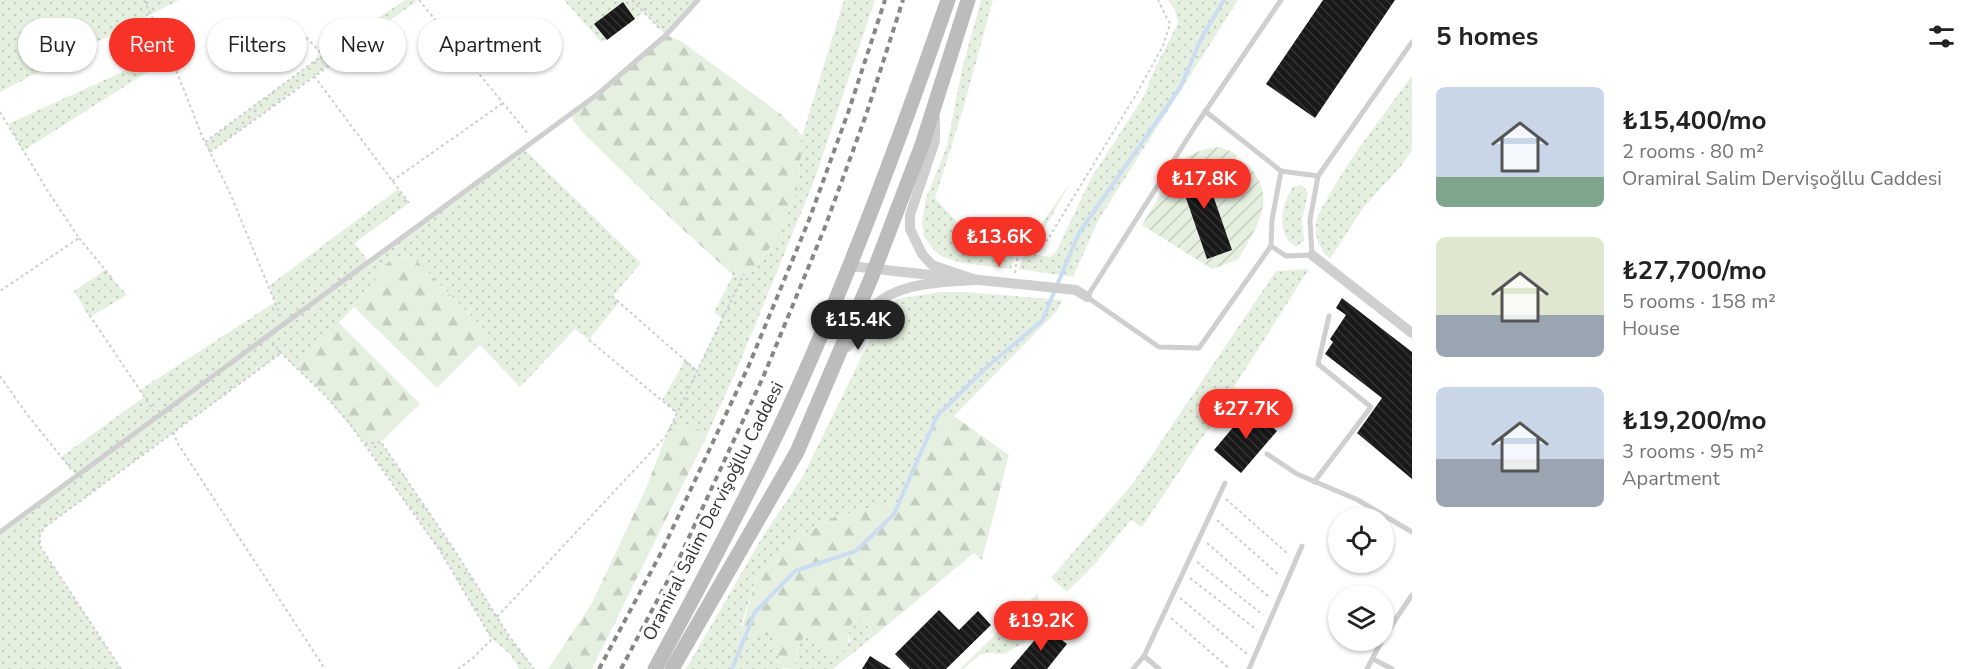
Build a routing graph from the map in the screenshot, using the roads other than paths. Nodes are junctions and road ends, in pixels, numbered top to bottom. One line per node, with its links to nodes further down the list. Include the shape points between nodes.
1 (698, 0): 22 (lane, via 666,35 598,94)
2 (948, 0): 12 (main road, Oramiral Salim Dervişoğllu Caddesi)
3 (968, 0): 6 (main road, Oramiral Salim Dervişoğllu Caddesi)
4 (1281, 0): 7 (lane)
5 (1412, 42): 9 (lane)
6 (935, 105): 13 (main road, Oramiral Salim Dervişoğllu Caddesi); 14 (street, via 935,141 910,214 910,229 932,265)
7 (1205, 111): 8 (lane); 15 (lane)
8 (1281, 171): 9 (lane); 10 (lane)
9 (1318, 176): 11 (lane, via 1310,220)
10 (1271, 246): 11 (lane, via 1287,256); 15 (lane, via 1199,348 1158,347)
11 (1312, 255): 17 (street)
12 (850, 266): 13 (street); 30 (main road, Oramiral Salim Dervişoğllu Caddesi, via 788,410)
13 (874, 269): 14 (street); 18 (main road, Oramiral Salim Dervişoğllu Caddesi)
14 (976, 280): 15 (street, via 1076,290); 18 (street, via 922,285 880,301)
15 (1087, 297)
16 (1329, 316): 20 (lane, via 1318,364 1371,407)
17 (1412, 333)
18 (830, 375): 31 (main road, Oramiral Salim Dervişoğllu Caddesi, via 797,452)
19 (1267, 454): 20 (lane)
20 (1314, 482): 23 (lane, via 1358,500)
21 (1225, 483): 28 (lane)
22 (0, 532)
23 (1412, 532)
24 (1302, 546): 34 (lane)
25 (1412, 595): 26 (lane)
26 (1394, 621)
27 (1376, 651): 29 (lane)
28 (1144, 656): 32 (lane); 33 (lane)
29 (1373, 658): 35 (lane); 36 (lane)
30 (655, 669)
31 (672, 669)
32 (1133, 669)
33 (1159, 669)
34 (1250, 669)
35 (1367, 669)
36 (1392, 669)

